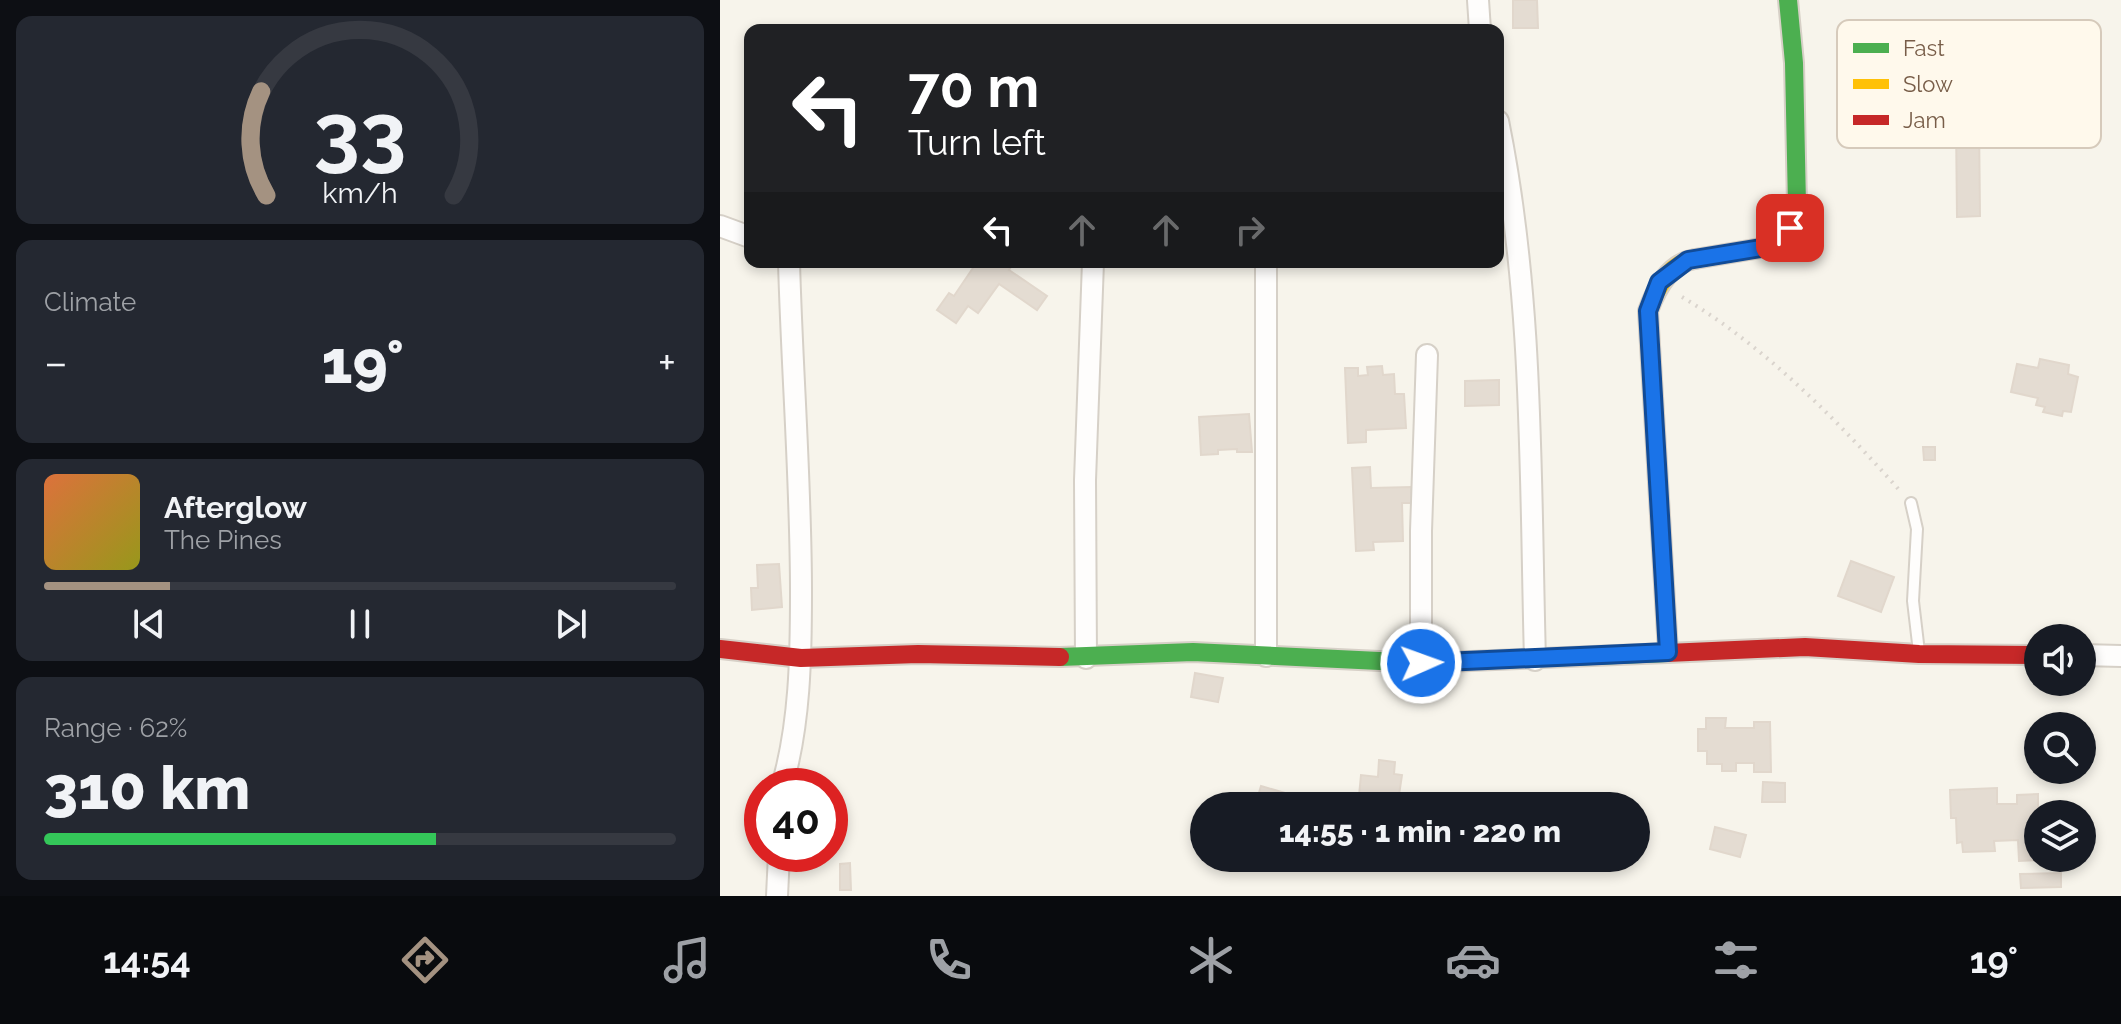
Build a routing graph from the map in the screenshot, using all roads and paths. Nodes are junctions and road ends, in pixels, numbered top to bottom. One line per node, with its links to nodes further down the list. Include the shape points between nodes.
1 (1478, 0): 3 (street)
2 (1788, 0): 10 (street, via 1797,205 1790,228 1761,248 1688,260)
3 (1480, 24)
4 (1504, 156): 22 (street, via 1514,213 1528,400)
5 (720, 226): 6 (street)
6 (744, 235)
7 (789, 268): 20 (street)
8 (1093, 268): 21 (street, via 1085,480)
9 (1266, 268): 18 (street)
10 (1659, 282): 12 (path, via 1800,384); 14 (street, via 1648,311)
11 (1427, 355): 23 (street)
12 (1911, 503): 15 (lane, via 1917,529 1913,601)
13 (720, 649): 20 (street)
14 (1668, 652): 15 (street, via 1805,647); 22 (street)
15 (1919, 654): 16 (street)
16 (2024, 655)
17 (2096, 655): 19 (street)
18 (1266, 656): 21 (street, via 1193,652); 23 (street)
19 (2121, 656)
20 (801, 658): 21 (street); 24 (street)
21 (1086, 658)
22 (1535, 660): 23 (street)
23 (1421, 663)
24 (787, 768)
25 (778, 872): 26 (street)
26 (777, 896)

